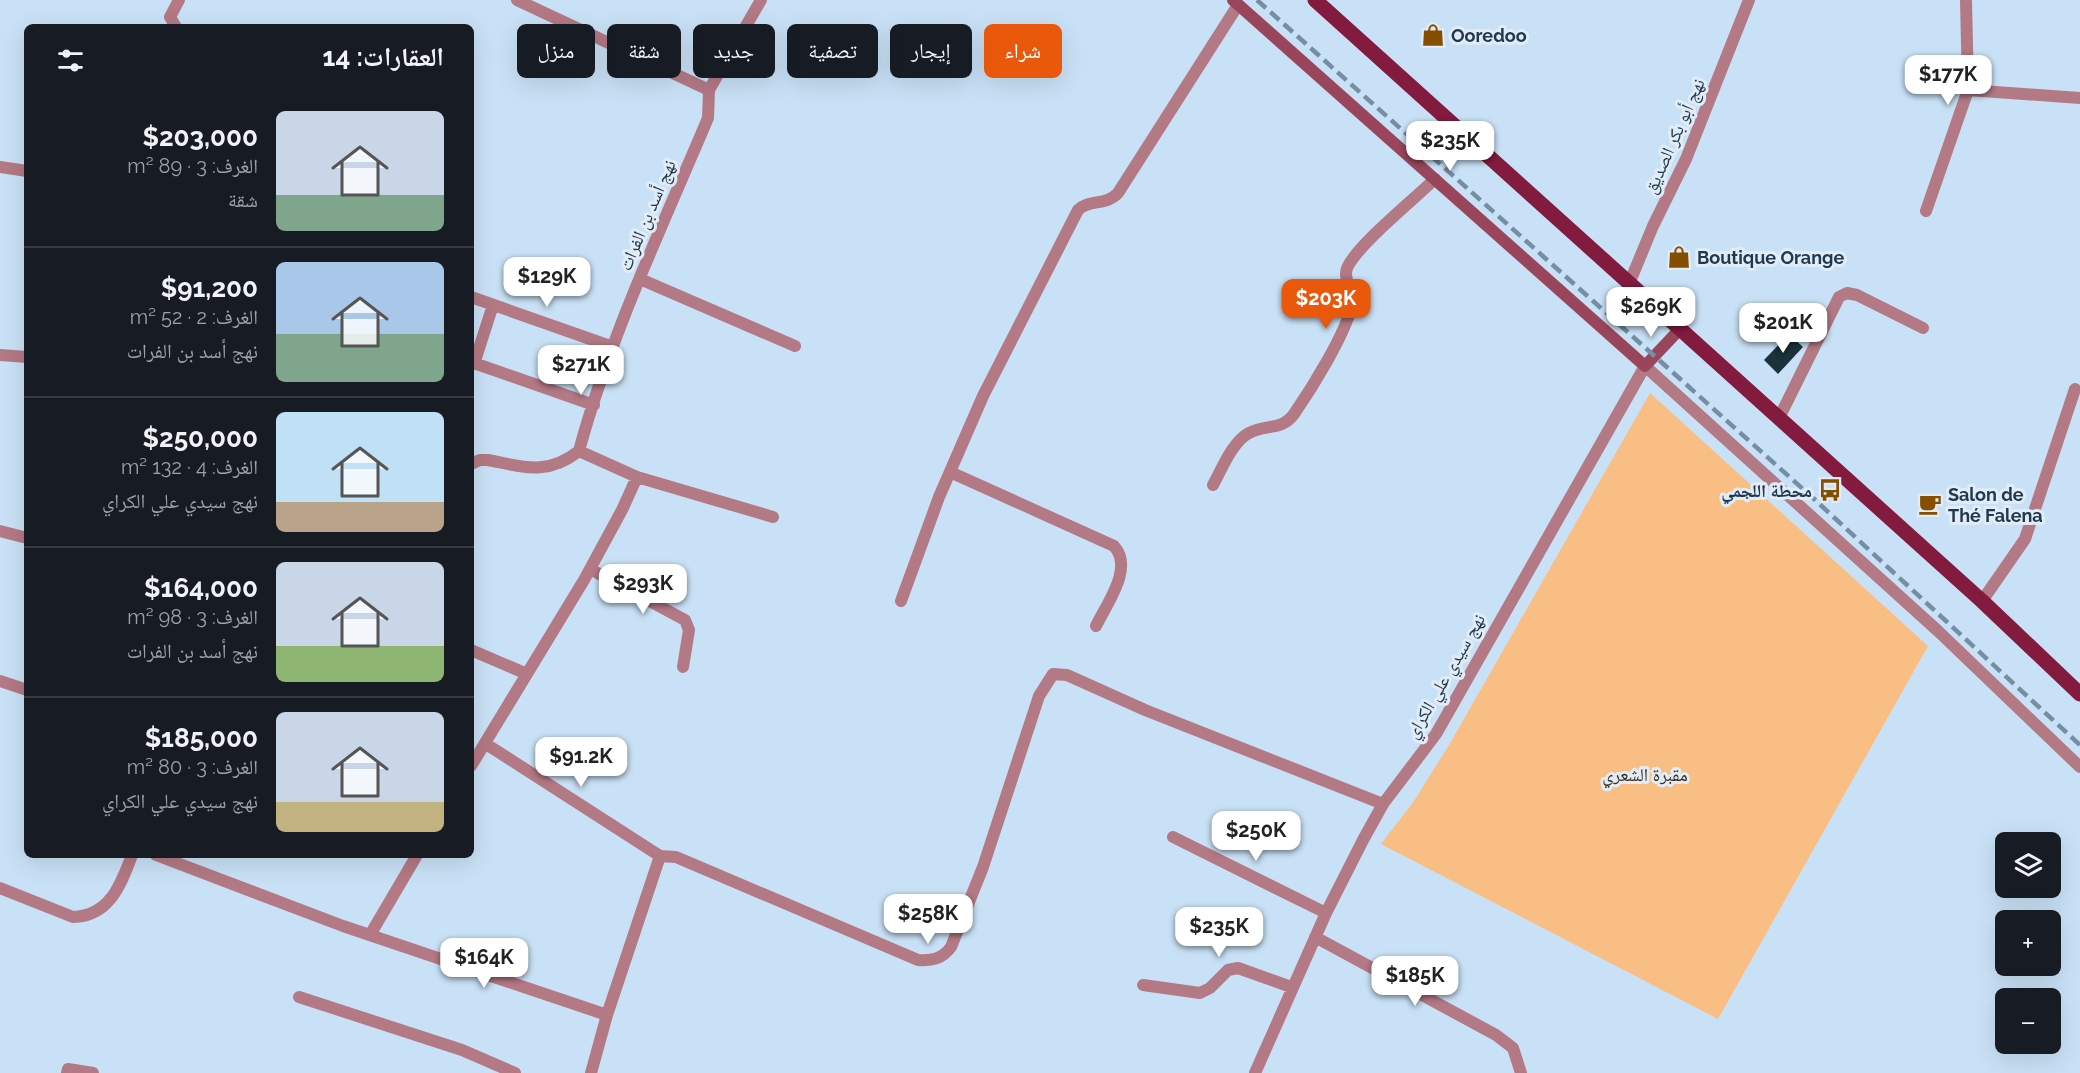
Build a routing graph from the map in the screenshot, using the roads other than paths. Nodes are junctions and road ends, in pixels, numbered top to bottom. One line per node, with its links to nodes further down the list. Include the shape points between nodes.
1 (180, 0): 8 (street, via 170,16)
2 (517, 0): 9 (street)
3 (761, 0): 9 (street, نهج أسد بن الفرات)
4 (1315, 0): 17 (main road)
5 (1749, 0): 17 (street, نهج أبو بكر الصديق, via 1691,148)
6 (1966, 0): 10 (street)
7 (1236, 2): 14 (street); 34 (street, via 1118,193 1110,201 1085,204 1078,210)
8 (174, 24)
9 (709, 90): 16 (street, نهج أسد بن الفرات, via 708,118)
10 (1968, 90): 11 (street); 15 (street)
11 (2080, 98)
12 (0, 167): 13 (street)
13 (24, 171)
14 (1435, 179): 28 (street); 36 (street, via 1346,268 1352,305 1341,334 1295,413 1275,428 1250,432 1241,439)
15 (1926, 211)
16 (640, 279): 22 (street); 23 (street, نهج أسد بن الفرات)
17 (1629, 284): 21 (main road)
18 (474, 298): 19 (street)
19 (493, 305): 23 (street); 26 (street)
20 (1923, 328): 31 (street, via 1857,295 1846,293 1839,297)
21 (1679, 330): 28 (street); 31 (main road)
22 (795, 346)
23 (613, 347): 30 (street, نهج أسد بن الفرات)
24 (0, 355): 25 (street)
25 (24, 357)
26 (474, 360)
27 (474, 363): 30 (street)
28 (1645, 366): 52 (street, via 1938,631); 53 (street, نهج سيدي علي الكراي, via 1436,734)
29 (2075, 389): 42 (street, via 2025,539)
30 (594, 405): 32 (street, نهج أسد بن الفرات)
31 (1779, 418): 42 (main road)
32 (579, 451): 33 (street, via 546,469 480,460); 35 (street)
33 (474, 463)
34 (950, 472): 41 (street); 43 (street, via 1114,546 1123,566)
35 (637, 477): 37 (street); 40 (street)
36 (1213, 485)
37 (773, 517)
38 (0, 531): 39 (street)
39 (24, 536)
40 (590, 569): 45 (street, via 685,620 688,630); 46 (street)
41 (901, 601)
42 (1982, 601): 49 (main road)
43 (1096, 626)
44 (474, 651): 46 (street)
45 (683, 667)
46 (527, 674): 50 (street)
47 (0, 681): 48 (street)
48 (24, 689)
49 (2080, 694)
50 (486, 744): 51 (street); 55 (street)
51 (474, 762)
52 (2080, 767)
53 (1383, 804): 55 (street, via 1059,673 1050,676 1039,696 962,922 942,957 918,960 676,857); 60 (street, نهج سيدي علي الكراي)
54 (1173, 837): 60 (street)
55 (660, 856): 66 (street)
56 (131, 858): 59 (street, via 113,897 86,916 73,916)
57 (164, 858): 61 (street)
58 (415, 858): 61 (street)
59 (0, 888)
60 (1326, 913): 62 (street, نهج سيدي علي الكراي)
61 (370, 935): 66 (street)
62 (1315, 937): 64 (street, نهج سيدي علي الكراي); 72 (street, via 1502,1039 1513,1048)
63 (1143, 985): 64 (street, via 1200,993 1228,970 1238,968)
64 (1291, 987): 71 (street, نهج سيدي علي الكراي)
65 (299, 997): 69 (street, via 462,1050)
66 (607, 1015): 70 (street)
67 (67, 1073): 68 (street, via 68,1069)
68 (93, 1073)
69 (515, 1073)
70 (591, 1073)
71 (1255, 1073)
72 (1521, 1073)

